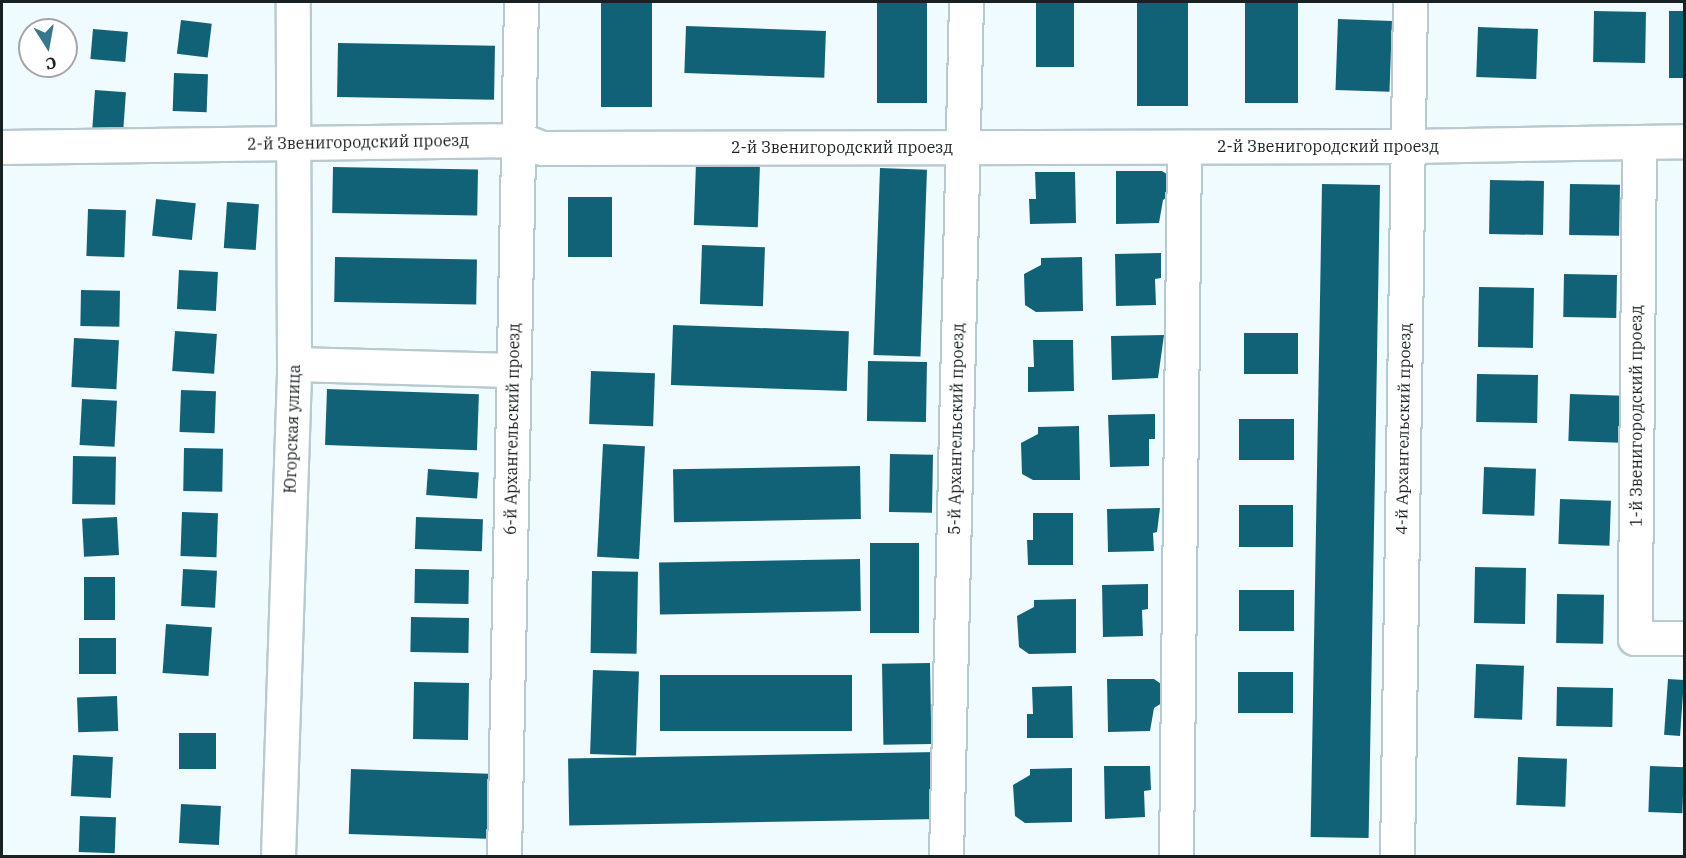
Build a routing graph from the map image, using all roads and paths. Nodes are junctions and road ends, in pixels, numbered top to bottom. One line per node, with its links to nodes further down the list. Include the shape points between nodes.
1 (293, 2): 7 (street, Югорская улица)
2 (521, 2): 5 (street, 6-й Архангельский проезд)
3 (966, 2): 12 (street, 5-й Архангельский проезд)
4 (1410, 2): 9 (street, 4-й Архангельский проезд)
5 (521, 140): 7 (street, 2-й Звенигородский проезд); 12 (street, 2-й Звенигородский проезд, via 542,148); 14 (street, 6-й Архангельский проезд)
6 (1684, 141): 8 (street, 2-й Звенигородский проезд)
7 (291, 143): 10 (street, 2-й Звенигородский проезд); 13 (street, Югорская улица)
8 (1639, 143): 9 (street, 2-й Звенигородский проезд); 15 (street, 1-й Звенигородский проезд, via 1635,639)
9 (1408, 146): 11 (street, 2-й Звенигородский проезд); 20 (street, 4-й Архангельский проезд)
10 (2, 147)
11 (1184, 147): 12 (street, 2-й Звенигородский проезд); 19 (street)
12 (964, 148): 18 (street, 5-й Архангельский проезд)
13 (294, 364): 14 (street); 16 (street, Югорская улица)
14 (512, 370): 17 (street, 6-й Архангельский проезд)
15 (1684, 638)
16 (278, 856)
17 (504, 856)
18 (946, 856)
19 (1176, 856)
20 (1397, 856)

